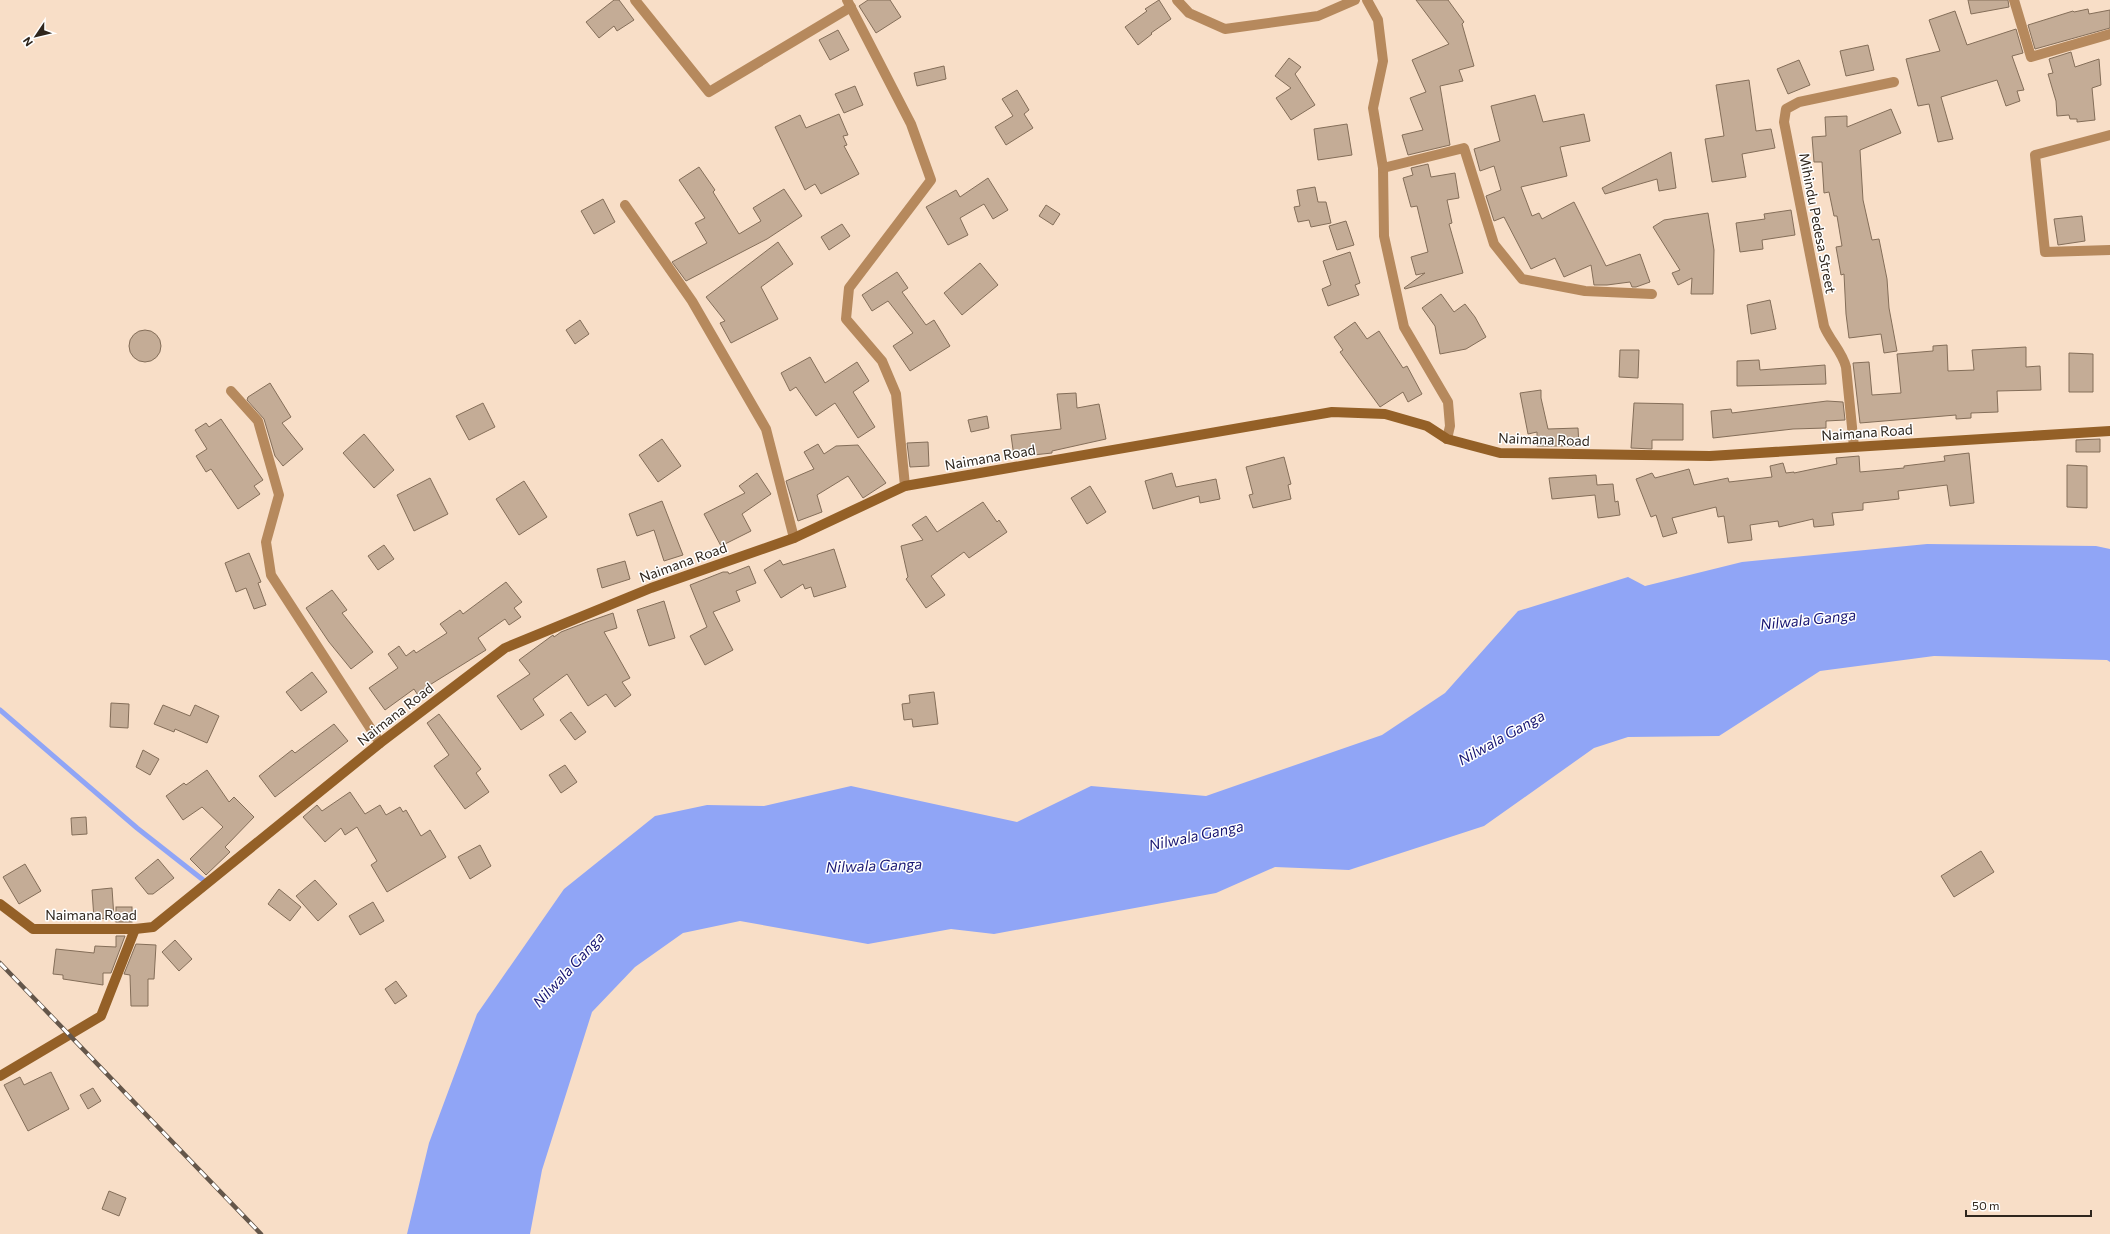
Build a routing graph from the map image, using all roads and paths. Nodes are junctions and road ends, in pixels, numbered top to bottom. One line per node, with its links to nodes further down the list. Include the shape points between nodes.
1 (635, 0): 6 (street, via 709,92)
2 (1177, 0): 3 (street, via 1189,13 1225,30 1318,16)
3 (1355, 0)
4 (1367, 0): 10 (street, via 1378,20 1383,61 1372,108)
5 (2014, 0): 7 (street, via 2031,57)
6 (849, 3): 18 (street, via 911,124 932,180 849,288 846,319 882,361 896,394)
7 (2110, 34)
8 (1894, 82): 17 (street, Mihindu Pedesa Street, via 1799,102 1786,109 1784,122 1824,326 1843,356 1846,367)
9 (2110, 135): 12 (street, via 2035,155 2045,252)
10 (1383, 168): 13 (street, via 1464,148 1494,244 1522,279 1584,290); 16 (street, via 1384,236 1404,327 1448,402 1450,426)
11 (625, 205): 19 (street, via 692,301 766,429)
12 (2110, 250)
13 (1652, 294)
14 (231, 391): 20 (street, via 258,422 279,495 266,542 271,575)
15 (2110, 431): 17 (street, Naimana Road)
16 (1447, 439): 17 (street, Naimana Road, via 1500,453 1710,456); 18 (street, Naimana Road, via 1427,426 1385,414 1332,412)
17 (1854, 447)
18 (905, 486): 19 (street, Naimana Road)
19 (794, 538): 20 (street, Naimana Road, via 651,588 505,648)
20 (380, 743): 22 (street, Naimana Road, via 153,927)
21 (0, 904): 22 (street, Naimana Road, via 33,929)
22 (135, 929): 23 (street, via 101,1016)
23 (0, 1076)

